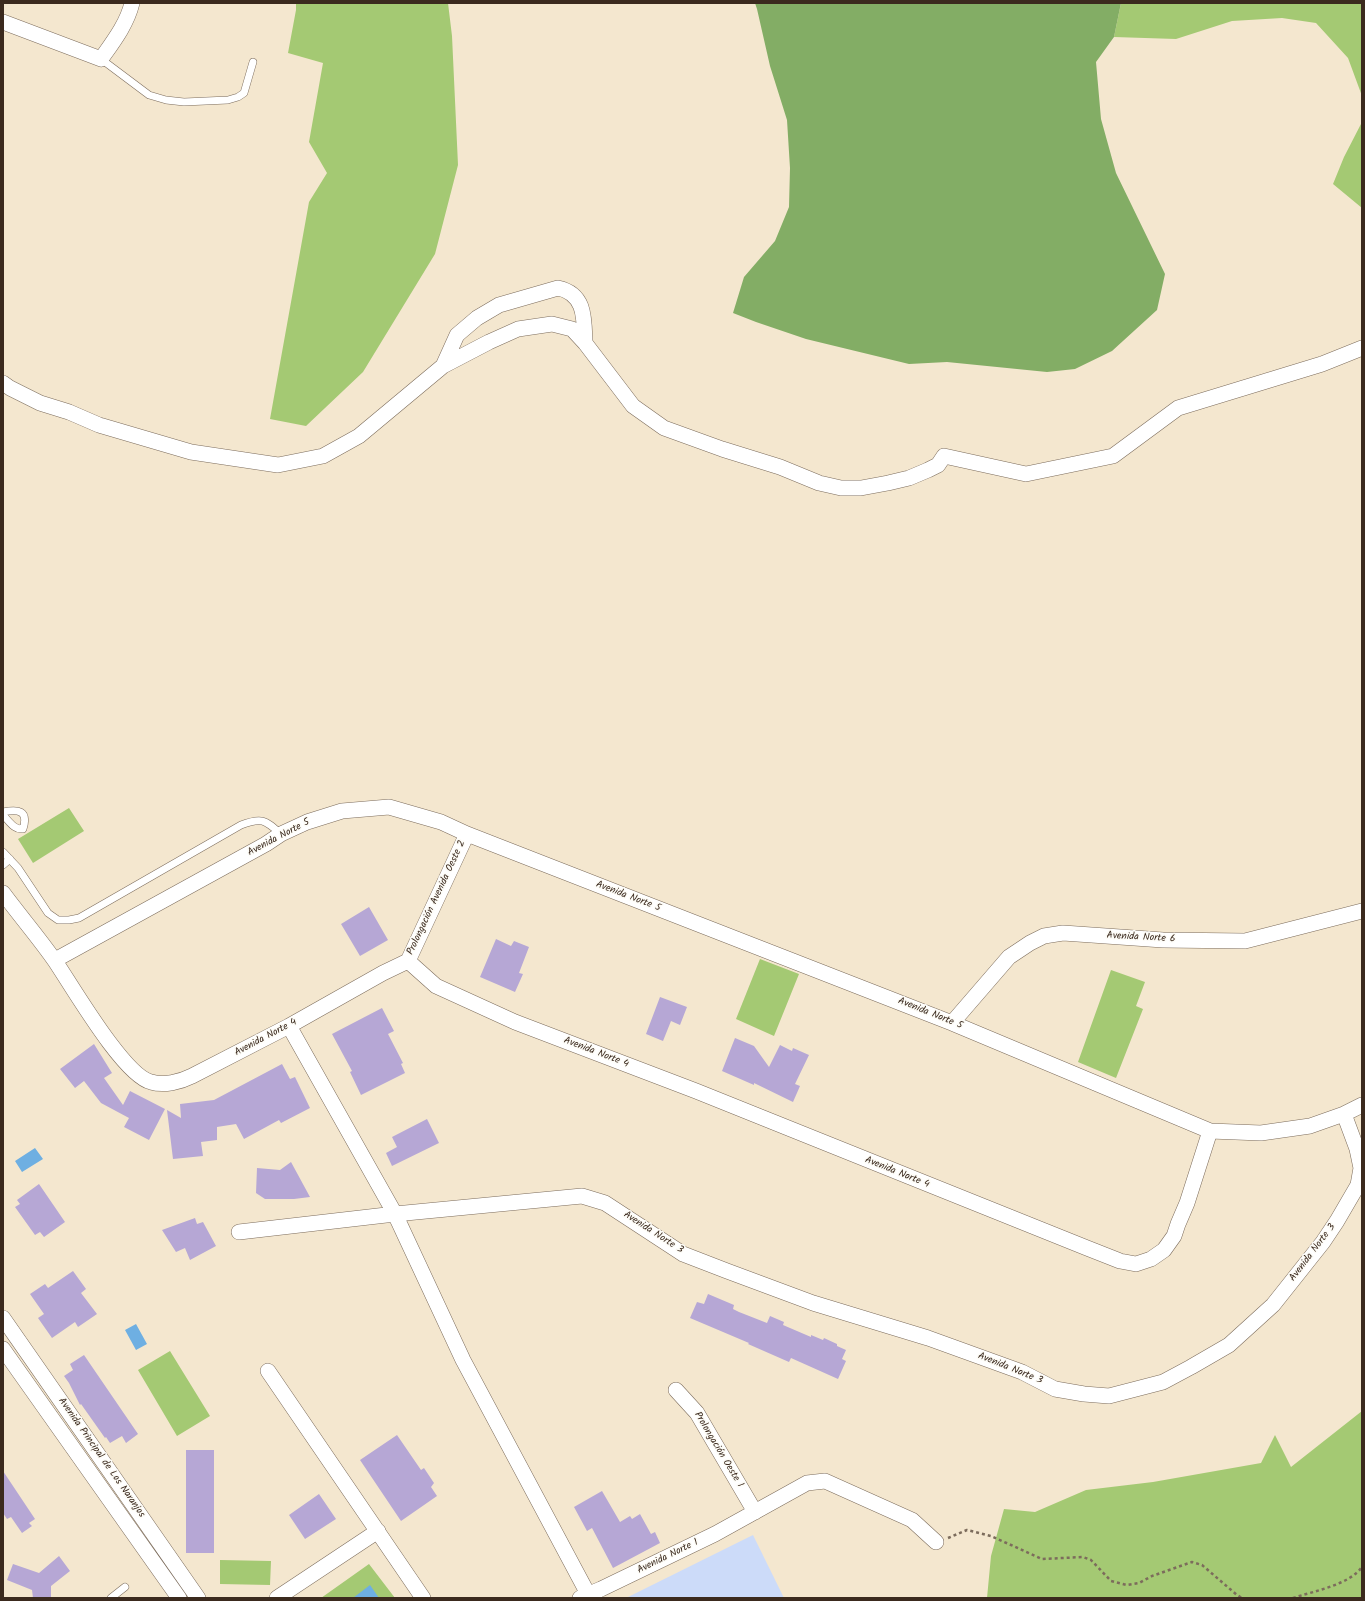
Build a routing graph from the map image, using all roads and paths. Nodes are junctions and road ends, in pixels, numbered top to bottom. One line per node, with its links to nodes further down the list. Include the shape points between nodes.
1 (132, 3): 3 (street, via 115,40)
2 (3, 22): 3 (street)
3 (101, 59): 4 (lane, via 149,95 184,102 228,100 238,97 244,93)
4 (253, 62)
5 (585, 343): 6 (street, via 633,406 664,428 780,467 819,483 842,488 861,488 909,478 938,465 944,456 1026,474 1113,456 1178,408 1322,364); 7 (street, via 572,329 552,324 518,329); 7 (street, via 583,312 568,290 558,288 499,305 477,318 457,335)
6 (1362, 348)
7 (443, 366): 8 (street, via 359,436 323,456 278,465 191,452 99,425 40,403)
8 (3, 383)
9 (3, 812): 10 (lane, via 21,812 26,822 23,829 13,826)
10 (3, 815)
11 (281, 834): 12 (street, Avenida Norte 5, via 307,822 342,811 389,807 441,822); 14 (lane, via 266,822 255,819 79,918 69,920 58,920 48,913); 18 (street, Avenida Norte 5)
12 (467, 834): 19 (street, Prolongación Avenida Oeste 2); 20 (street, Avenida Norte 5)
13 (3, 852): 14 (lane)
14 (10, 859): 15 (lane)
15 (3, 865)
16 (3, 893): 18 (street, Avenida Norte 4)
17 (1362, 911): 20 (street, Avenida Norte 6, via 1245,941 1163,940 1063,933 1044,936 1009,958)
18 (55, 960): 21 (street, Avenida Norte 4, via 100,1030 136,1074 150,1082 180,1082)
19 (408, 961): 21 (street, Avenida Norte 4); 24 (street, Avenida Norte 4, via 436,986 515,1022 696,1091 1120,1261 1136,1264 1150,1259 1164,1250 1174,1236)
20 (952, 1023): 24 (street, Avenida Norte 5)
21 (289, 1026): 25 (street)
22 (1362, 1105): 23 (street)
23 (1344, 1114): 24 (street, via 1310,1126 1261,1134); 25 (street, Avenida Norte 3, via 1358,1149 1361,1168 1358,1185 1323,1242 1274,1305 1230,1345 1197,1364 1163,1382 1109,1396 1055,1388 1022,1372 928,1338 813,1303 727,1271 683,1254 605,1203 582,1196)
24 (1210, 1131)
25 (395, 1214): 26 (street, Avenida Norte 3); 36 (street, via 463,1360)
26 (239, 1232)
27 (3, 1318): 39 (street, Avenida Principal de Los Naranjos)
28 (3, 1349): 38 (street, Avenida Principal de Los Naranjos)
29 (268, 1371): 32 (street)
30 (676, 1390): 31 (street, Prolongación Oeste 1, via 698,1413)
31 (755, 1512): 33 (street, Avenida Norte 1, via 807,1483 825,1481 912,1520); 36 (street, Avenida Norte 1)
32 (378, 1531): 40 (street); 41 (street)
33 (936, 1542): 42 (path, via 967,1530 991,1536 1042,1559 1083,1557 1091,1560 1111,1581 1127,1585 1139,1583 1192,1562 1202,1565)
34 (1362, 1567): 43 (path, via 1357,1573 1335,1585)
35 (125, 1587): 37 (lane)
36 (584, 1596)
37 (111, 1598)
38 (179, 1598)
39 (198, 1598)
40 (277, 1598)
41 (423, 1598)
42 (1242, 1598)
43 (1293, 1598)

